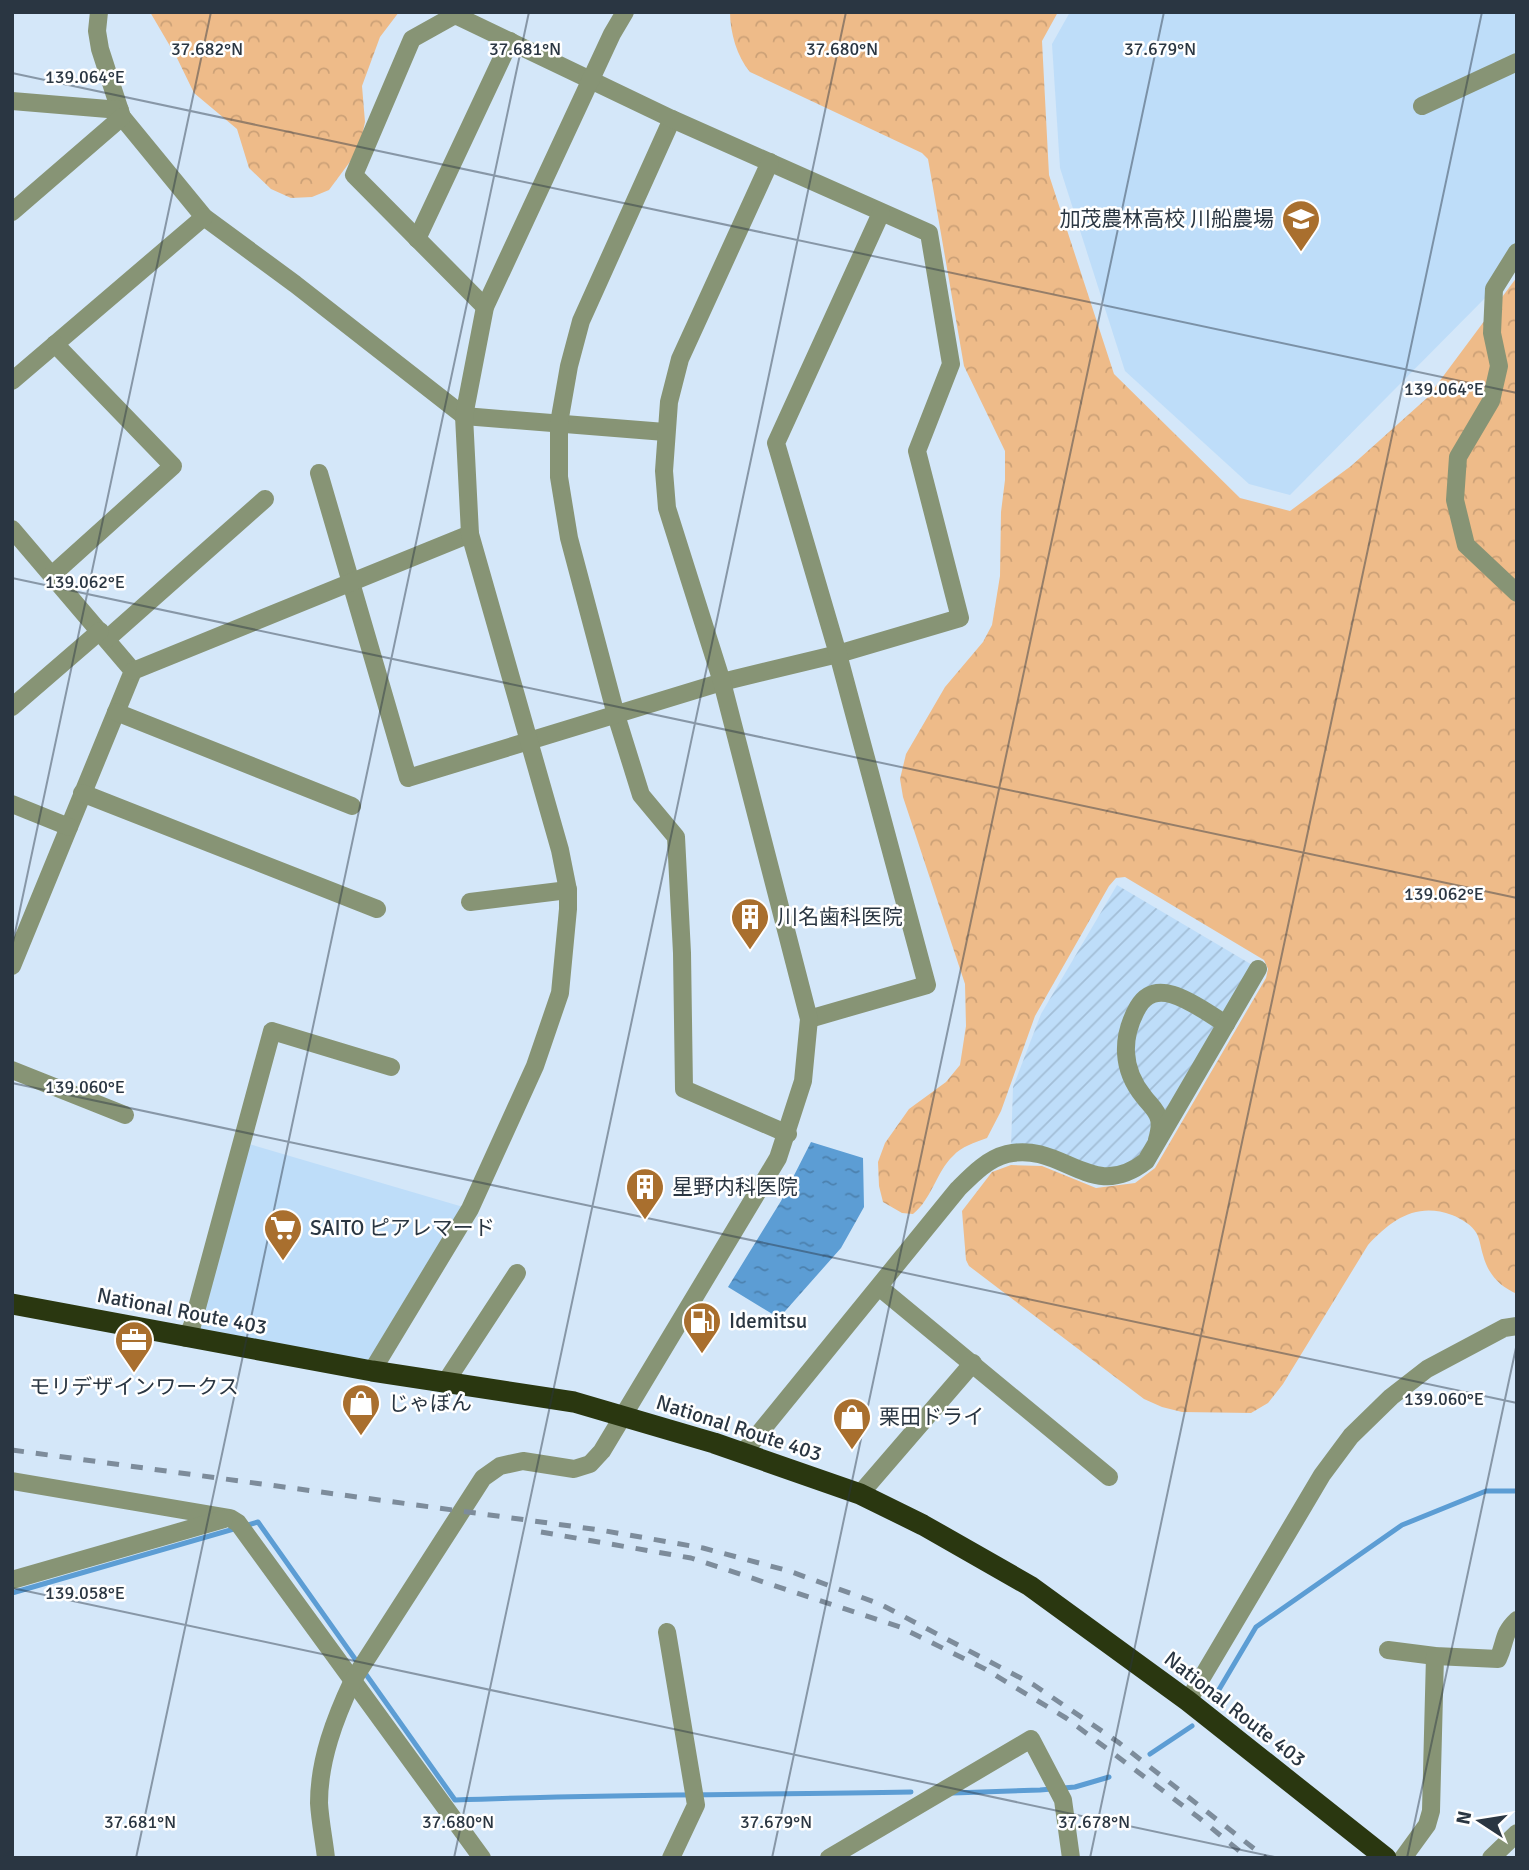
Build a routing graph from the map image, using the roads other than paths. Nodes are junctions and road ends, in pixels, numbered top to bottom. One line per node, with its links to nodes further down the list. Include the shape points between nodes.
1 (99, 12): 8 (street, via 100,49)
2 (625, 12): 5 (street)
3 (510, 41): 5 (street); 14 (street); 14 (street, via 455,15 412,40 354,175)
4 (1517, 62): 7 (street)
5 (592, 79): 9 (street); 16 (street)
6 (12, 101): 8 (street)
7 (1422, 106)
8 (121, 113): 11 (street); 13 (street)
9 (672, 118): 10 (street); 20 (street, via 581,321)
10 (770, 162): 12 (street); 21 (street, via 680,359)
11 (12, 212)
12 (881, 213): 30 (street, via 776,443); 30 (street, via 929,233 951,364 917,451 960,618)
13 (204, 216): 17 (street); 19 (street)
14 (417, 239): 16 (street)
15 (1517, 252): 28 (street, via 1494,289 1492,333 1499,366 1491,401 1458,457 1455,500 1466,545)
16 (485, 307): 19 (street)
17 (55, 344): 18 (street); 26 (street, via 173,466)
18 (12, 381)
19 (464, 416): 20 (street); 24 (street)
20 (559, 424): 21 (street); 35 (street, via 559,477 569,538)
21 (665, 432): 32 (street, via 667,508)
22 (319, 472): 27 (street)
23 (265, 499): 29 (street)
24 (470, 534): 27 (street); 36 (street)
25 (14, 536): 26 (street)
26 (52, 575): 29 (street)
27 (352, 583): 31 (street); 36 (street, via 408,778)
28 (1517, 593)
29 (104, 635): 31 (street); 33 (street)
30 (838, 654): 32 (street); 46 (street, via 927,985)
31 (133, 671): 34 (street)
32 (722, 682): 35 (street); 46 (street)
33 (12, 707)
34 (116, 712): 37 (street); 39 (street)
35 (616, 715): 36 (street); 51 (street, via 641,795 677,837 684,1089)
36 (529, 742): 41 (street)
37 (82, 793): 40 (street); 43 (street)
38 (12, 804): 40 (street)
39 (352, 806)
40 (69, 827): 44 (street)
41 (568, 890): 42 (street); 59 (street, via 560,993 535,1066 470,1209)
42 (470, 902)
43 (377, 909)
44 (12, 966)
45 (1258, 969): 47 (street)
46 (809, 1019): 51 (street, via 803,1081)
47 (1226, 1024): 52 (street); 52 (street, via 1168,993 1143,999 1128,1024 1126,1063 1159,1118)
48 (391, 1067): 57 (street, via 272,1031)
49 (12, 1070): 50 (street)
50 (125, 1115)
51 (788, 1134): 61 (street, via 778,1158)
52 (1157, 1143): 54 (street, via 1133,1172 1116,1177 1085,1173 1047,1156 1007,1154 987,1163 958,1189)
53 (517, 1273): 60 (street)
54 (879, 1287): 58 (street); 62 (street)
55 (12, 1304): 57 (highway, National Route 403)
56 (1517, 1326): 73 (street, via 1504,1328 1427,1370 1351,1436 1322,1475)
57 (186, 1338): 59 (highway, National Route 403)
58 (973, 1363): 63 (street); 65 (street)
59 (372, 1371): 60 (highway, National Route 403)
60 (445, 1383): 61 (highway, National Route 403, via 574,1402)
61 (622, 1415): 62 (highway, National Route 403); 72 (street, via 590,1464 574,1469 523,1461 500,1466 484,1478)
62 (743, 1453): 65 (highway, National Route 403)
63 (1109, 1477)
64 (12, 1481): 66 (street)
65 (860, 1494): 73 (highway, National Route 403, via 1030,1586)
66 (230, 1518): 67 (street); 72 (street)
67 (12, 1580)
68 (1517, 1620): 71 (street, via 1505,1631 1498,1659)
69 (667, 1632): 77 (street, via 696,1805)
70 (1388, 1650): 71 (street)
71 (1435, 1656): 81 (street, via 1431,1811 1427,1825)
72 (353, 1681): 75 (street, via 336,1715 325,1756 319,1801); 76 (street)
73 (1188, 1701): 80 (highway, National Route 403)
74 (1517, 1833): 82 (street)
75 (326, 1858)
76 (482, 1858)
77 (671, 1858)
78 (829, 1858): 79 (street, via 1031,1739 1063,1800)
79 (1071, 1858)
80 (1386, 1858)
81 (1403, 1858)
82 (1491, 1858)

